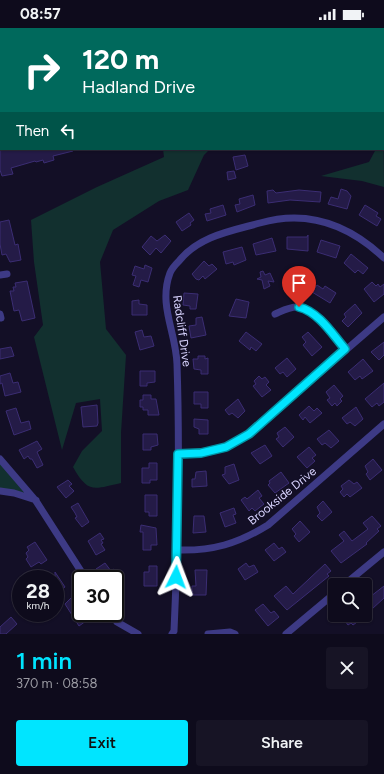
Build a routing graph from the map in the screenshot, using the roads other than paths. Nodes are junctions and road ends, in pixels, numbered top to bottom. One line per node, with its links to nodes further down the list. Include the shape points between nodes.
1 (384, 258): 6 (street, Radcliff Drive, via 350,231 313,220 290,218 264,222 205,239 186,252 171,271 165,294 166,313 177,362)
2 (275, 314): 4 (street, via 292,308 306,309 323,323)
3 (384, 317): 4 (street)
4 (345, 349): 6 (street, via 249,434 226,447 201,453)
5 (384, 424): 10 (street, Brookside Drive, via 268,525 248,538 226,546 202,550)
6 (178, 454): 10 (street, Radcliff Drive)
7 (0, 459): 9 (street)
8 (0, 491): 9 (street)
9 (36, 500): 12 (street)
10 (177, 550): 17 (street, Radcliff Drive)
11 (384, 552): 13 (street)
12 (80, 570)
13 (352, 578)
14 (328, 599): 20 (street)
15 (119, 622): 16 (street)
16 (138, 634)
17 (172, 634)
18 (208, 634): 19 (street)
19 (235, 634)
20 (286, 634)

